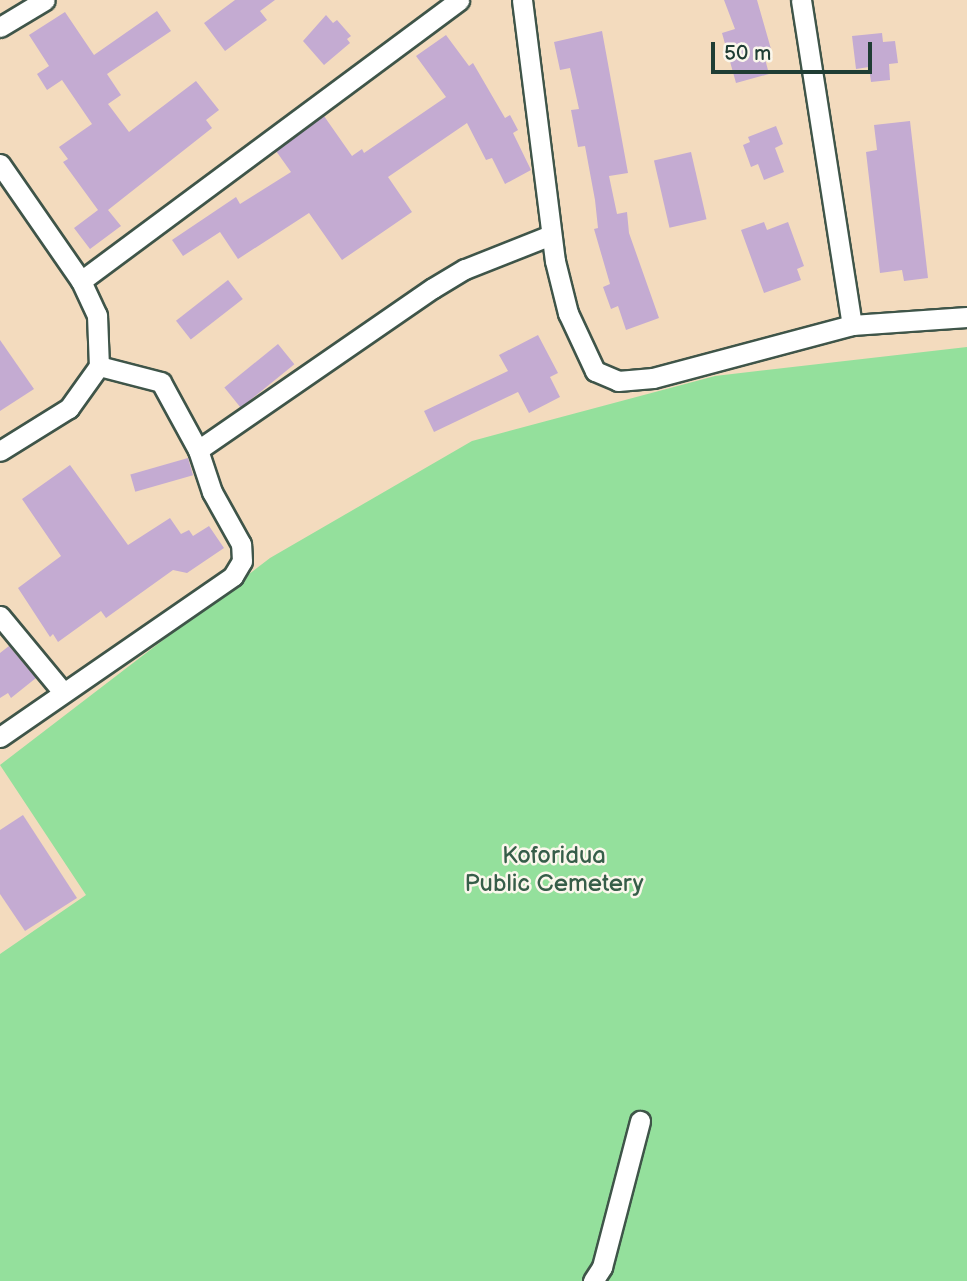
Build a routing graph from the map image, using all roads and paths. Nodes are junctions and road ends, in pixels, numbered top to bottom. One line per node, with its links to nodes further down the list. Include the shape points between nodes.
1 (45, 0): 5 (street)
2 (459, 0): 8 (street)
3 (522, 0): 7 (street)
4 (801, 0): 10 (street)
5 (0, 27)
6 (0, 164): 8 (street)
7 (551, 235): 10 (street, via 568,313 595,371 618,381 653,378); 12 (street, via 465,269 433,288)
8 (81, 281): 11 (street, via 97,315)
9 (967, 317): 10 (street)
10 (852, 325)
11 (99, 366): 12 (street, via 161,382); 13 (street, via 69,408)
12 (198, 450): 15 (street, via 212,492 241,544 242,561 233,576)
13 (0, 451)
14 (0, 616): 15 (street)
15 (62, 691): 16 (street)
16 (0, 737)
17 (640, 1121): 18 (street, via 602,1267)
18 (593, 1281)

